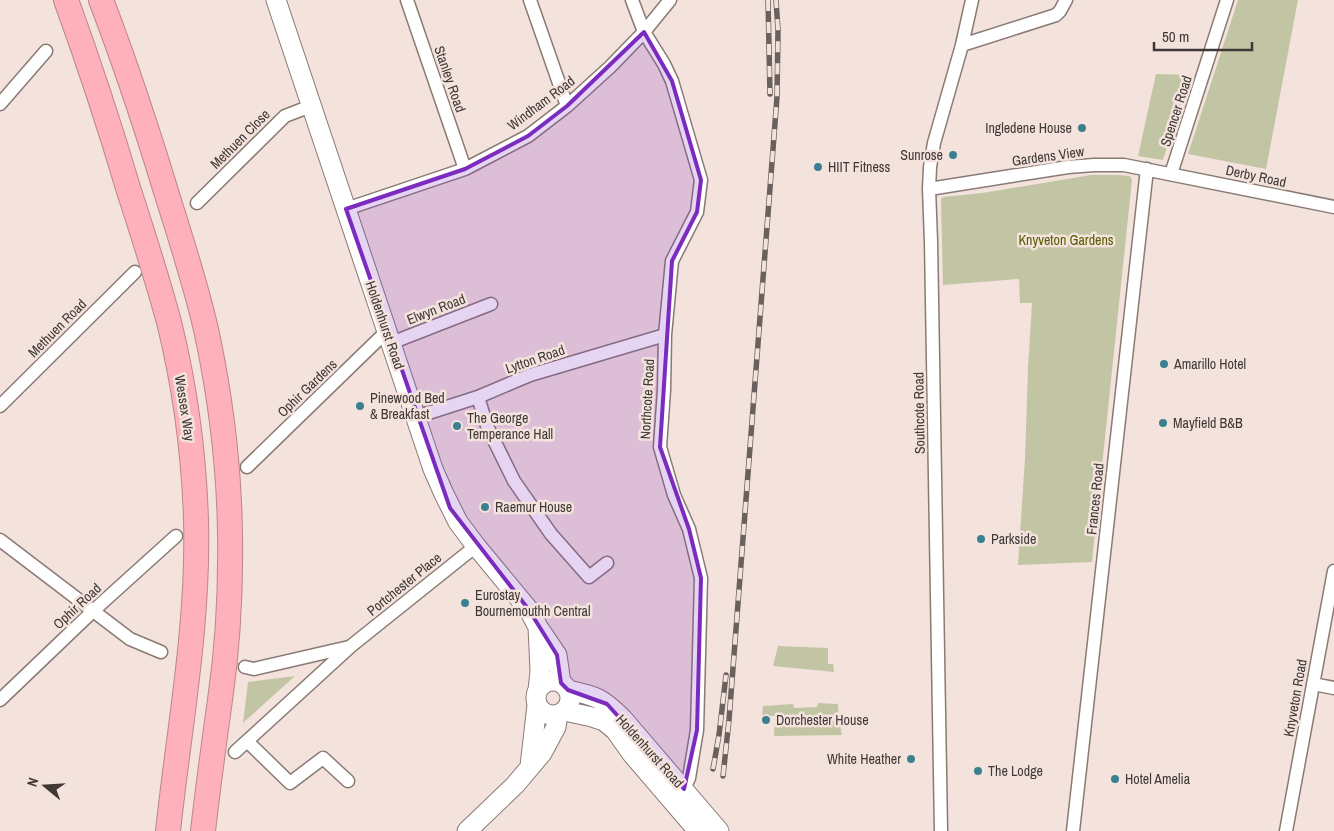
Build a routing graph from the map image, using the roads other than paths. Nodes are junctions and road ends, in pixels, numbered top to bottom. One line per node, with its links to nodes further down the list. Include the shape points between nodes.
1 (66, 0): 53 (highway, Wessex Way, via 107,119 158,286 175,350 189,426 196,522 195,598)
2 (101, 0): 54 (highway, via 152,146 192,278 207,333 223,422 229,488 230,586 221,698)
3 (276, 0): 15 (street, Holdenhurst Road)
4 (407, 0): 17 (street, Stanley Road)
5 (530, 0): 16 (street)
6 (632, 0): 11 (street, Northcote Road)
7 (670, 0): 11 (street, Windham Road)
8 (972, 0): 12 (street, Southcote Road)
9 (1066, 0): 12 (street, via 1056,15)
10 (1227, 0): 19 (street, Spencer Road)
11 (644, 32): 16 (street, Windham Road); 26 (street, Northcote Road, via 672,81 701,180 697,212 672,261)
12 (962, 45): 20 (street, Southcote Road, via 934,143)
13 (46, 51): 14 (street)
14 (0, 104)
15 (311, 106): 21 (street, Methuen Close, via 285,116); 23 (street, Holdenhurst Road)
16 (567, 106): 17 (street, Windham Road, via 528,136)
17 (465, 169): 23 (street, Windham Road)
18 (1147, 169): 19 (street, Gardens View); 20 (street, Gardens View, via 1124,165 1068,167); 59 (street, Frances Road)
19 (1171, 174): 22 (street, Derby Road)
20 (929, 189): 58 (street, Southcote Road)
21 (197, 203)
22 (1334, 207)
23 (346, 208): 27 (street, Holdenhurst Road)
24 (135, 272): 29 (street, Methuen Road)
25 (491, 304): 27 (street, Elwyn Road)
26 (665, 335): 28 (street, Lytton Road, via 530,375); 52 (street, Northcote Road, via 660,447 674,495 689,529 701,578 697,730)
27 (389, 337): 30 (street, Holdenhurst Road); 31 (street, Ophir Gardens)
28 (478, 397): 30 (street, Lytton Road); 35 (street, via 487,426 514,481 550,534 589,577)
29 (0, 406)
30 (416, 417): 34 (street, Holdenhurst Road, via 444,494 458,522)
31 (247, 467)
32 (176, 536): 37 (street, Ophir Road)
33 (0, 540): 37 (street)
34 (476, 546): 38 (street, Holdenhurst Road, via 529,610); 39 (street, Portchester Place)
35 (607, 563)
36 (1334, 571): 42 (street, Knyveton Road)
37 (93, 611): 40 (street, via 130,639); 46 (street, Ophir Road)
38 (538, 627): 43 (street, Holdenhurst Road, via 557,655); 45 (street, Holdenhurst Road, via 540,671)
39 (351, 646): 41 (street, Portchester Place, via 254,669); 48 (street, Portchester Place)
40 (161, 652)
41 (244, 667)
42 (1313, 684): 44 (street); 60 (street, Knyveton Road)
43 (565, 686): 45 (street, Holdenhurst Road, via 556,681 546,682); 47 (street, Holdenhurst Road, via 570,701); 52 (street, Holdenhurst Road, via 607,704)
44 (1334, 688)
45 (537, 697): 47 (street, Holdenhurst Road, via 540,709 548,715); 50 (street)
46 (0, 700)
47 (562, 713): 50 (street, via 542,753); 56 (street, Holdenhurst Road, via 592,717 615,730)
48 (248, 742): 49 (street, Portchester Place); 51 (street, via 290,783 322,758)
49 (235, 752)
50 (530, 767): 55 (street)
51 (348, 781)
52 (689, 789): 57 (street, Holdenhurst Road)
53 (168, 831)
54 (203, 831)
55 (467, 831)
56 (698, 831)
57 (719, 831)
58 (941, 831)
59 (1073, 831)
60 (1286, 831)

